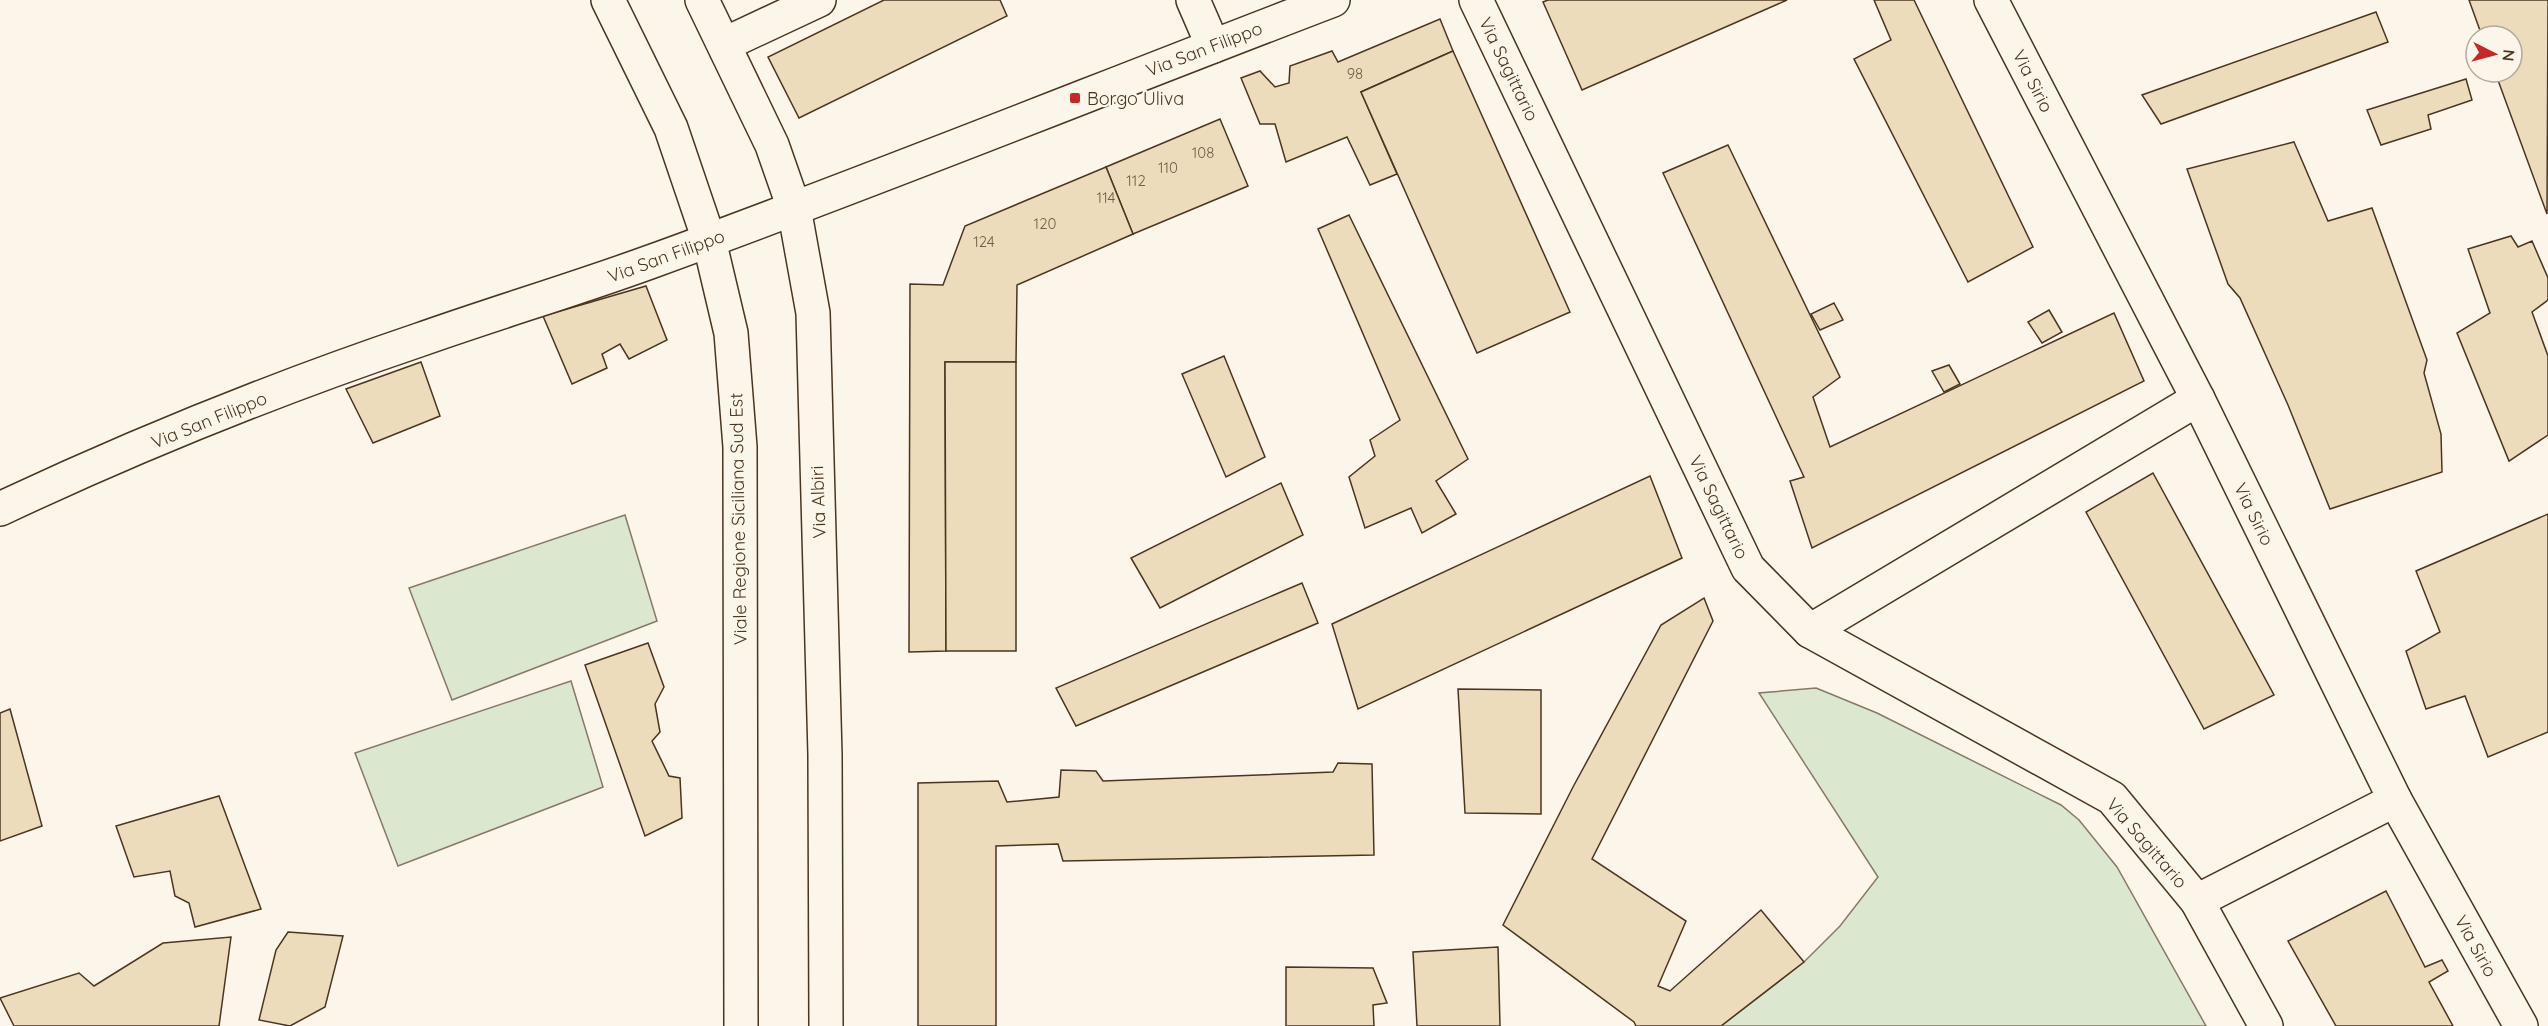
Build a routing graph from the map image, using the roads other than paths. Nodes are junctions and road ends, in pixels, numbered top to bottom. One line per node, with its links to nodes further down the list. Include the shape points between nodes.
1 (608, 0): 11 (street, Viale Regione Siciliana Sud Est, via 671,128)
2 (702, 0): 8 (street, Via Albiri)
3 (819, 0): 8 (street)
4 (1192, 0): 9 (street)
5 (1332, 0): 9 (street, Via San Filippo)
6 (1476, 0): 14 (street, Via Sagittario, via 1748,568)
7 (1991, 0): 12 (street, Via Sirio)
8 (725, 44): 10 (street, Via Albiri, via 772,145)
9 (1213, 46): 10 (street, Via San Filippo)
10 (794, 208): 11 (street, Via San Filippo); 18 (street, Via Albiri, via 813,313 825,755)
11 (709, 240): 13 (street, Via San Filippo, via 416,340 72,475); 17 (street, Viale Regione Siciliana Sud Est, via 731,333 740,447)
12 (2198, 399): 14 (street); 15 (street, Via Sirio)
13 (0, 509)
14 (1810, 631): 16 (street, Via Sagittario, via 2112,798)
15 (2395, 800): 16 (street); 20 (street, Via Sirio)
16 (2197, 901): 19 (street, Via Sagittario)
17 (741, 1026)
18 (826, 1026)
19 (2266, 1026)
20 (2521, 1026)

